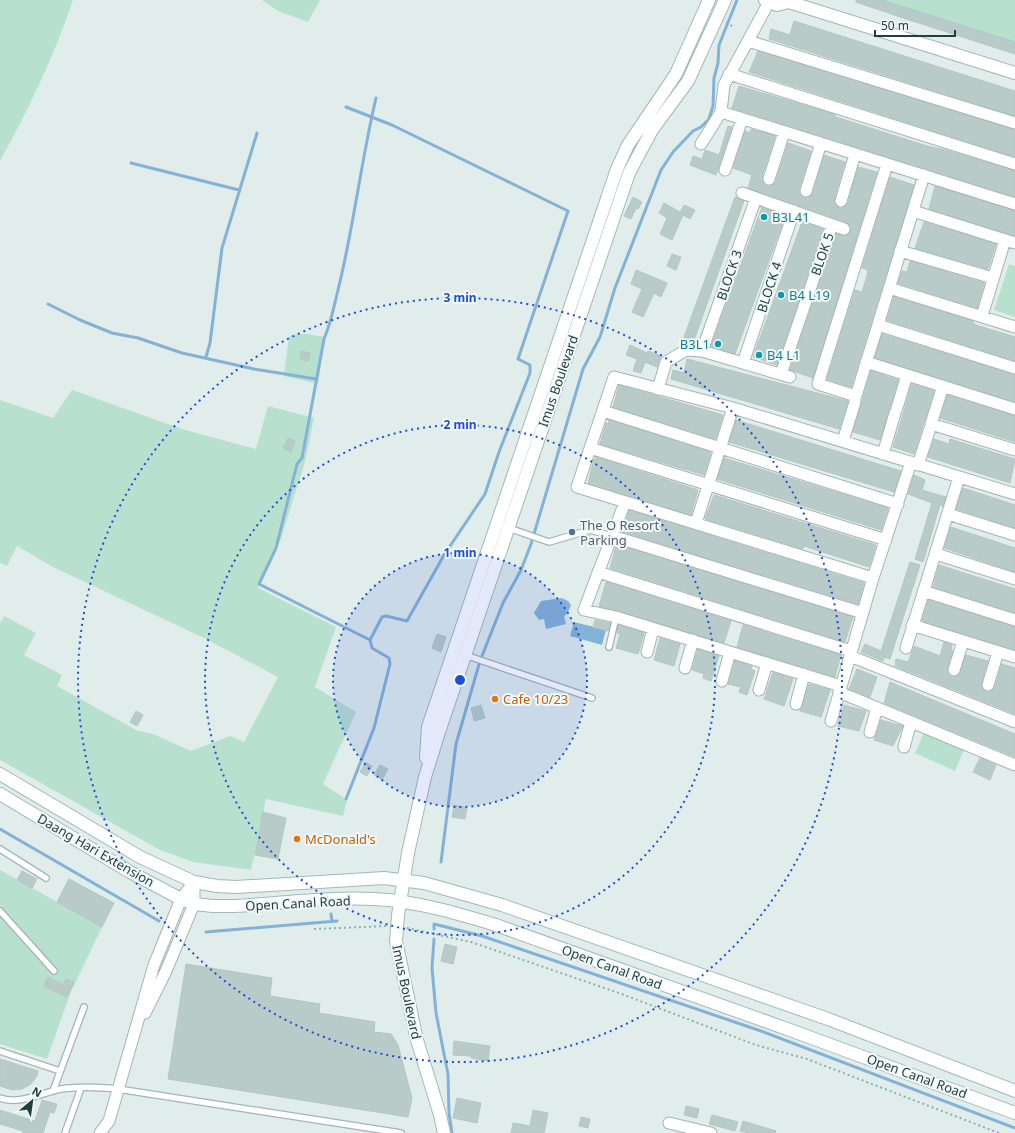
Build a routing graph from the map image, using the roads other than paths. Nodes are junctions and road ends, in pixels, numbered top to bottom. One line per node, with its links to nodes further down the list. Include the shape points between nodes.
1 (709, 0): 61 (main road, Imus Boulevard, via 676,74 631,140 617,170)
2 (725, 0): 61 (main road, Imus Boulevard, via 688,81 652,130 629,172)
3 (767, 1): 4 (main road, via 777,5); 5 (street)
4 (788, 1): 6 (main road)
5 (748, 41): 7 (street); 10 (street)
6 (1015, 73)
7 (729, 74): 8 (street, via 724,85); 16 (street)
8 (721, 112): 9 (street); 13 (street)
9 (742, 119): 11 (street); 17 (street)
10 (1015, 123)
11 (784, 132): 12 (street); 19 (street)
12 (821, 143): 14 (street); 20 (street)
13 (701, 144)
14 (855, 154): 15 (street); 23 (street)
15 (887, 164): 18 (street); 37 (street, via 818,384 856,396)
16 (1015, 164)
17 (725, 170)
18 (924, 175): 24 (street); 26 (street)
19 (769, 180)
20 (806, 191)
21 (742, 193): 22 (street)
22 (756, 198): 25 (street); 36 (street, BLOCK 3)
23 (841, 201)
24 (1015, 204)
25 (794, 211): 27 (street); 38 (street, BLOCK 4)
26 (913, 211): 29 (street); 30 (street)
27 (832, 225): 28 (street); 38 (street, BLOK 5, via 786,375)
28 (844, 229)
29 (1010, 242): 31 (street)
30 (900, 251): 31 (street); 32 (street)
31 (994, 278): 33 (street)
32 (889, 288): 33 (street); 34 (street)
33 (982, 316): 35 (street)
34 (878, 325): 37 (street); 39 (street)
35 (1015, 327)
36 (702, 351): 38 (street); 42 (street, via 686,350 666,362)
37 (866, 362): 40 (street)
38 (743, 363)
39 (1015, 368)
40 (907, 375): 41 (street); 52 (street)
41 (942, 386): 45 (street); 51 (street, via 931,424)
42 (658, 389): 44 (street); 46 (street, via 614,377)
43 (855, 402): 48 (street)
44 (733, 408): 48 (street); 49 (street)
45 (1015, 409)
46 (603, 411): 49 (street); 50 (street)
47 (930, 428): 53 (street)
48 (843, 441): 52 (street)
49 (720, 447): 55 (street); 58 (street)
50 (590, 448): 55 (street); 57 (street, via 577,487)
51 (1015, 450)
52 (883, 454): 53 (street)
53 (915, 464): 54 (street); 58 (street)
54 (960, 477): 56 (street); 59 (street)
55 (708, 485): 60 (street); 64 (street)
56 (1015, 494)
57 (625, 502): 60 (street); 63 (street)
58 (898, 504): 64 (street)
59 (948, 514): 62 (street); 65 (street)
60 (696, 523): 67 (street)
61 (502, 526): 63 (lane, via 549,542 590,530); 83 (main road, Imus Boulevard)
62 (1015, 535)
63 (612, 536): 66 (street); 70 (street)
64 (886, 540): 67 (street)
65 (936, 554): 68 (street); 69 (street)
66 (598, 572): 71 (street, via 584,610); 82 (street)
67 (873, 578): 70 (street)
68 (1015, 579)
69 (923, 591): 72 (street); 73 (street)
70 (863, 613): 82 (street)
71 (616, 617): 74 (street); 77 (lane)
72 (1015, 620)
73 (912, 625): 76 (street); 78 (street)
74 (653, 629): 75 (street); 79 (street)
75 (693, 640): 80 (street); 86 (street)
76 (963, 641): 81 (street); 87 (street)
77 (610, 647)
78 (906, 648)
79 (647, 652)
80 (730, 652): 85 (street); 89 (street)
81 (998, 652): 84 (street); 90 (street)
82 (850, 654): 91 (street); 98 (street)
83 (464, 655): 93 (lane); 106 (main road, Imus Boulevard, via 428,727 425,778 408,852)
84 (1015, 657)
85 (767, 663): 88 (street); 92 (street)
86 (685, 668)
87 (954, 670)
88 (804, 674): 91 (street); 94 (street)
89 (722, 681)
90 (988, 685)
91 (840, 689): 95 (street); 96 (street)
92 (759, 690)
93 (592, 698)
94 (796, 704)
95 (877, 708): 97 (street); 99 (street)
96 (831, 721)
97 (911, 722): 100 (street); 101 (street)
98 (1015, 722)
99 (870, 732)
100 (904, 747)
101 (1015, 765)
102 (0, 774): 107 (main road, via 140,856)
103 (0, 794): 108 (main road, Daang Hari Extension, via 130,872)
104 (0, 849): 105 (lane)
105 (46, 878)
106 (405, 880): 107 (main road, Open Canal Road, via 362,879 236,887); 109 (main road, Imus Boulevard); 120 (main road, Open Canal Road, via 502,905 828,1019)
107 (194, 882): 108 (street); 110 (street)
108 (181, 899): 110 (main road, Daang Hari Extension); 114 (street, via 154,965)
109 (401, 902): 110 (main road, Open Canal Road, via 373,899 235,906); 122 (main road, Open Canal Road, via 446,910 496,925); 128 (main road, Imus Boulevard, via 396,942 417,1040)
110 (194, 904): 114 (street, via 166,971)
111 (0, 911): 112 (lane)
112 (54, 971)
113 (84, 1007): 116 (lane)
114 (131, 1042): 118 (street)
115 (0, 1051): 116 (lane)
116 (60, 1071): 119 (lane)
117 (81, 1088): 118 (lane); 119 (lane); 125 (lane)
118 (118, 1088): 126 (street, via 109,1121); 127 (lane)
119 (53, 1091): 121 (lane, via 21,1100 8,1101)
120 (1015, 1091)
121 (0, 1098)
122 (1015, 1113)
123 (669, 1123): 124 (street)
124 (694, 1130): 129 (street)
125 (65, 1133)
126 (100, 1133)
127 (401, 1133)
128 (444, 1133)
129 (711, 1133)

